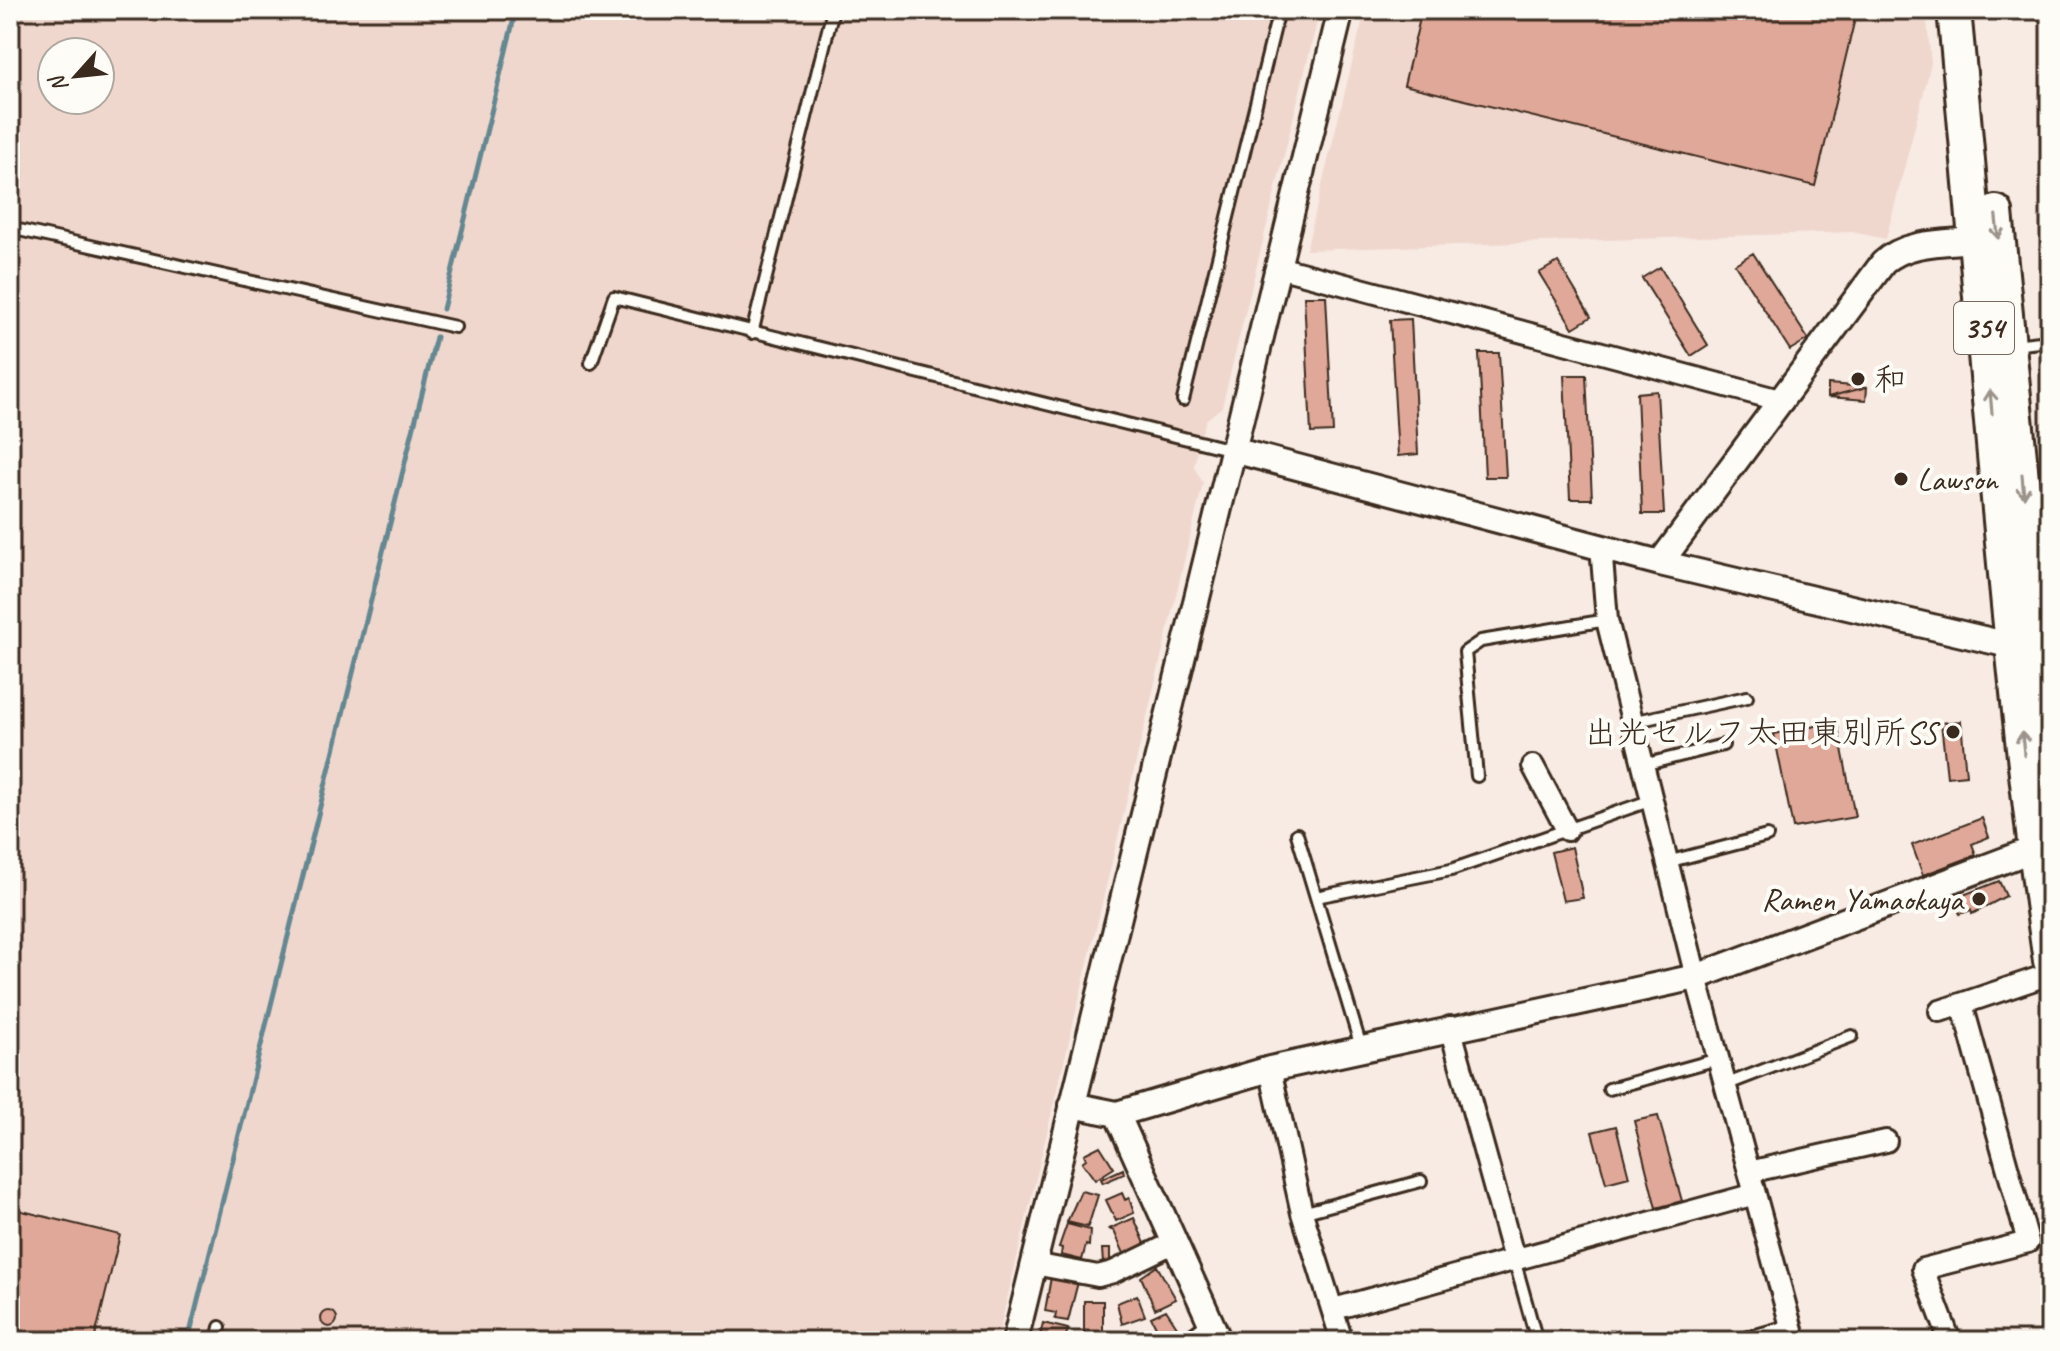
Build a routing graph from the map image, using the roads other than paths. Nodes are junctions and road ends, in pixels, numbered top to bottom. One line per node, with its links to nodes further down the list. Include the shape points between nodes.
1 (833, 10): 10 (lane)
2 (1279, 10): 14 (lane)
3 (1341, 10): 8 (street)
4 (1954, 10): 7 (highway, 354)
5 (1975, 10): 12 (highway, 354, one-way to 12)
6 (10, 228): 9 (lane)
7 (1976, 240): 15 (street, via 1895,252); 20 (highway, 354, one-way to 7)
8 (1278, 267): 15 (street); 16 (street)
9 (455, 327)
10 (752, 333): 13 (lane, via 614,297); 16 (lane)
11 (2050, 341): 12 (lane)
12 (2009, 345): 20 (highway, 354, one-way to 20)
13 (591, 363)
14 (1183, 400)
15 (1783, 401): 18 (street)
16 (1233, 450): 17 (street); 47 (street)
17 (1601, 546): 18 (street); 19 (street)
18 (1660, 563): 20 (street)
19 (1607, 620): 22 (street); 27 (lane, via 1481,641 1465,652)
20 (2034, 651): 26 (highway, 354); 32 (highway, 354, one-way to 20)
21 (1747, 697): 22 (lane)
22 (1632, 722): 24 (street)
23 (1723, 745): 24 (lane)
24 (1643, 765): 28 (street)
25 (1533, 766): 29 (street)
26 (2050, 766)
27 (1477, 776)
28 (1653, 800): 29 (lane); 33 (street)
29 (1567, 830): 34 (lane, via 1451,870)
30 (1297, 834): 34 (lane)
31 (1767, 836): 33 (lane)
32 (2034, 849): 35 (highway, 354); 37 (street)
33 (1667, 862): 37 (street)
34 (1316, 897): 42 (lane)
35 (2050, 961)
36 (2050, 974): 38 (street)
37 (1696, 977): 40 (street); 43 (street)
38 (1962, 1004): 39 (street); 67 (street, via 2028,1242 1923,1269)
39 (1940, 1011)
40 (1450, 1027): 42 (street); 55 (street)
41 (1852, 1036): 45 (lane)
42 (1361, 1047): 44 (street)
43 (1718, 1059): 45 (street); 46 (lane)
44 (1270, 1069): 48 (street); 53 (street)
45 (1725, 1085): 50 (street)
46 (1609, 1089)
47 (1072, 1105): 48 (street); 56 (street)
48 (1117, 1114): 54 (street)
49 (1886, 1141): 50 (street)
50 (1749, 1172): 52 (street)
51 (1421, 1181): 53 (lane)
52 (1755, 1194): 55 (street); 59 (street)
53 (1302, 1213): 57 (street)
54 (1175, 1242): 56 (street, via 1098,1276); 60 (street)
55 (1514, 1259): 57 (street); 65 (lane)
56 (1034, 1264): 62 (street)
57 (1334, 1309): 64 (street)
58 (220, 1327): 61 (lane)
59 (1793, 1333): 66 (lane)
60 (1216, 1334): 63 (street)
61 (217, 1341)
62 (1015, 1341)
63 (1192, 1341)
64 (1342, 1341)
65 (1537, 1341)
66 (1735, 1341)
67 (1950, 1341)

